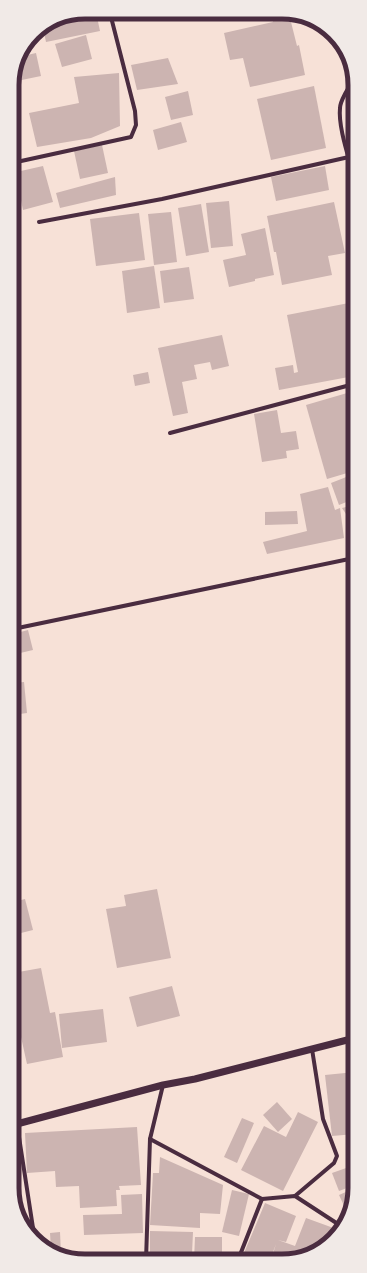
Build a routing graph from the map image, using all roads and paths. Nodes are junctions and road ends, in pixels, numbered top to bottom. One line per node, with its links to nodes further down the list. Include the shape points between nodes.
1 (112, 19): 5 (street, via 135,111 136,125 130,137)
2 (348, 89): 3 (street, via 340,107)
3 (348, 153)
4 (348, 157): 6 (street, via 162,199)
5 (19, 161)
6 (38, 222)
7 (348, 386): 8 (street)
8 (170, 433)
9 (348, 559): 10 (street)
10 (19, 628)
11 (348, 1040): 12 (street)
12 (312, 1049): 13 (street); 17 (street, via 323,1119 337,1156 334,1163)
13 (163, 1085): 14 (street); 15 (street)
14 (19, 1124)
15 (150, 1138): 18 (street); 21 (street)
16 (19, 1148): 20 (street)
17 (295, 1196): 18 (street); 19 (street)
18 (262, 1199): 22 (street)
19 (337, 1224)
20 (33, 1228)
21 (146, 1254)
22 (240, 1254)

